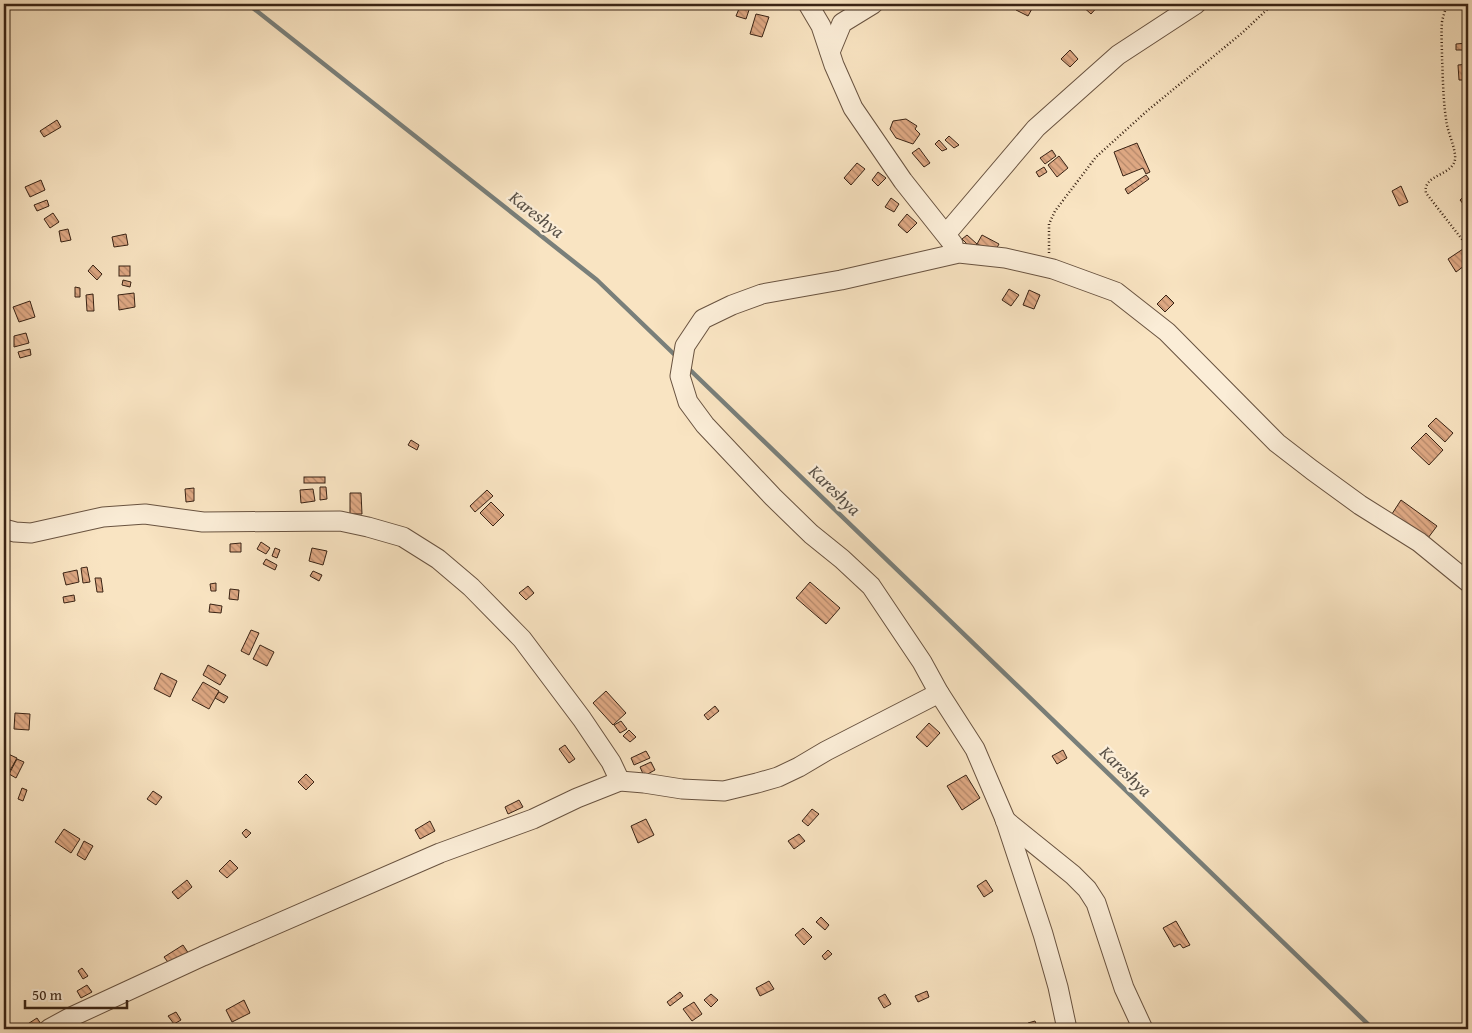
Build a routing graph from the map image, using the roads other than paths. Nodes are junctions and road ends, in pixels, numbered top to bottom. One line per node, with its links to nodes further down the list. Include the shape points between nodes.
1 (808, 4): 4 (street, via 821,26)
2 (873, 4): 4 (street, via 842,23)
3 (1196, 4): 5 (street, via 1118,55 1036,128)
4 (830, 52): 5 (street, via 853,108 903,181)
5 (946, 234): 6 (street)
6 (959, 253): 8 (street, via 1005,258 1052,269 1116,292 1167,332 1277,443 1360,505 1419,542); 9 (street, via 762,294 732,305 703,320 685,346 680,376 688,402 705,425 811,534 871,586)
7 (4, 529): 10 (street, via 30,533 103,517 145,514 203,522 340,521 403,537 438,559 471,587 522,639 591,732)
8 (1468, 582)
9 (939, 693): 10 (street, via 799,767 758,783 724,791); 11 (street, via 975,749)
10 (620, 781): 12 (street, via 533,819 440,852 203,956)
11 (1005, 819): 13 (street, via 1043,934); 14 (street, via 1087,889 1096,903 1124,988)
12 (49, 1029)
13 (1068, 1029)
14 (1142, 1029)

